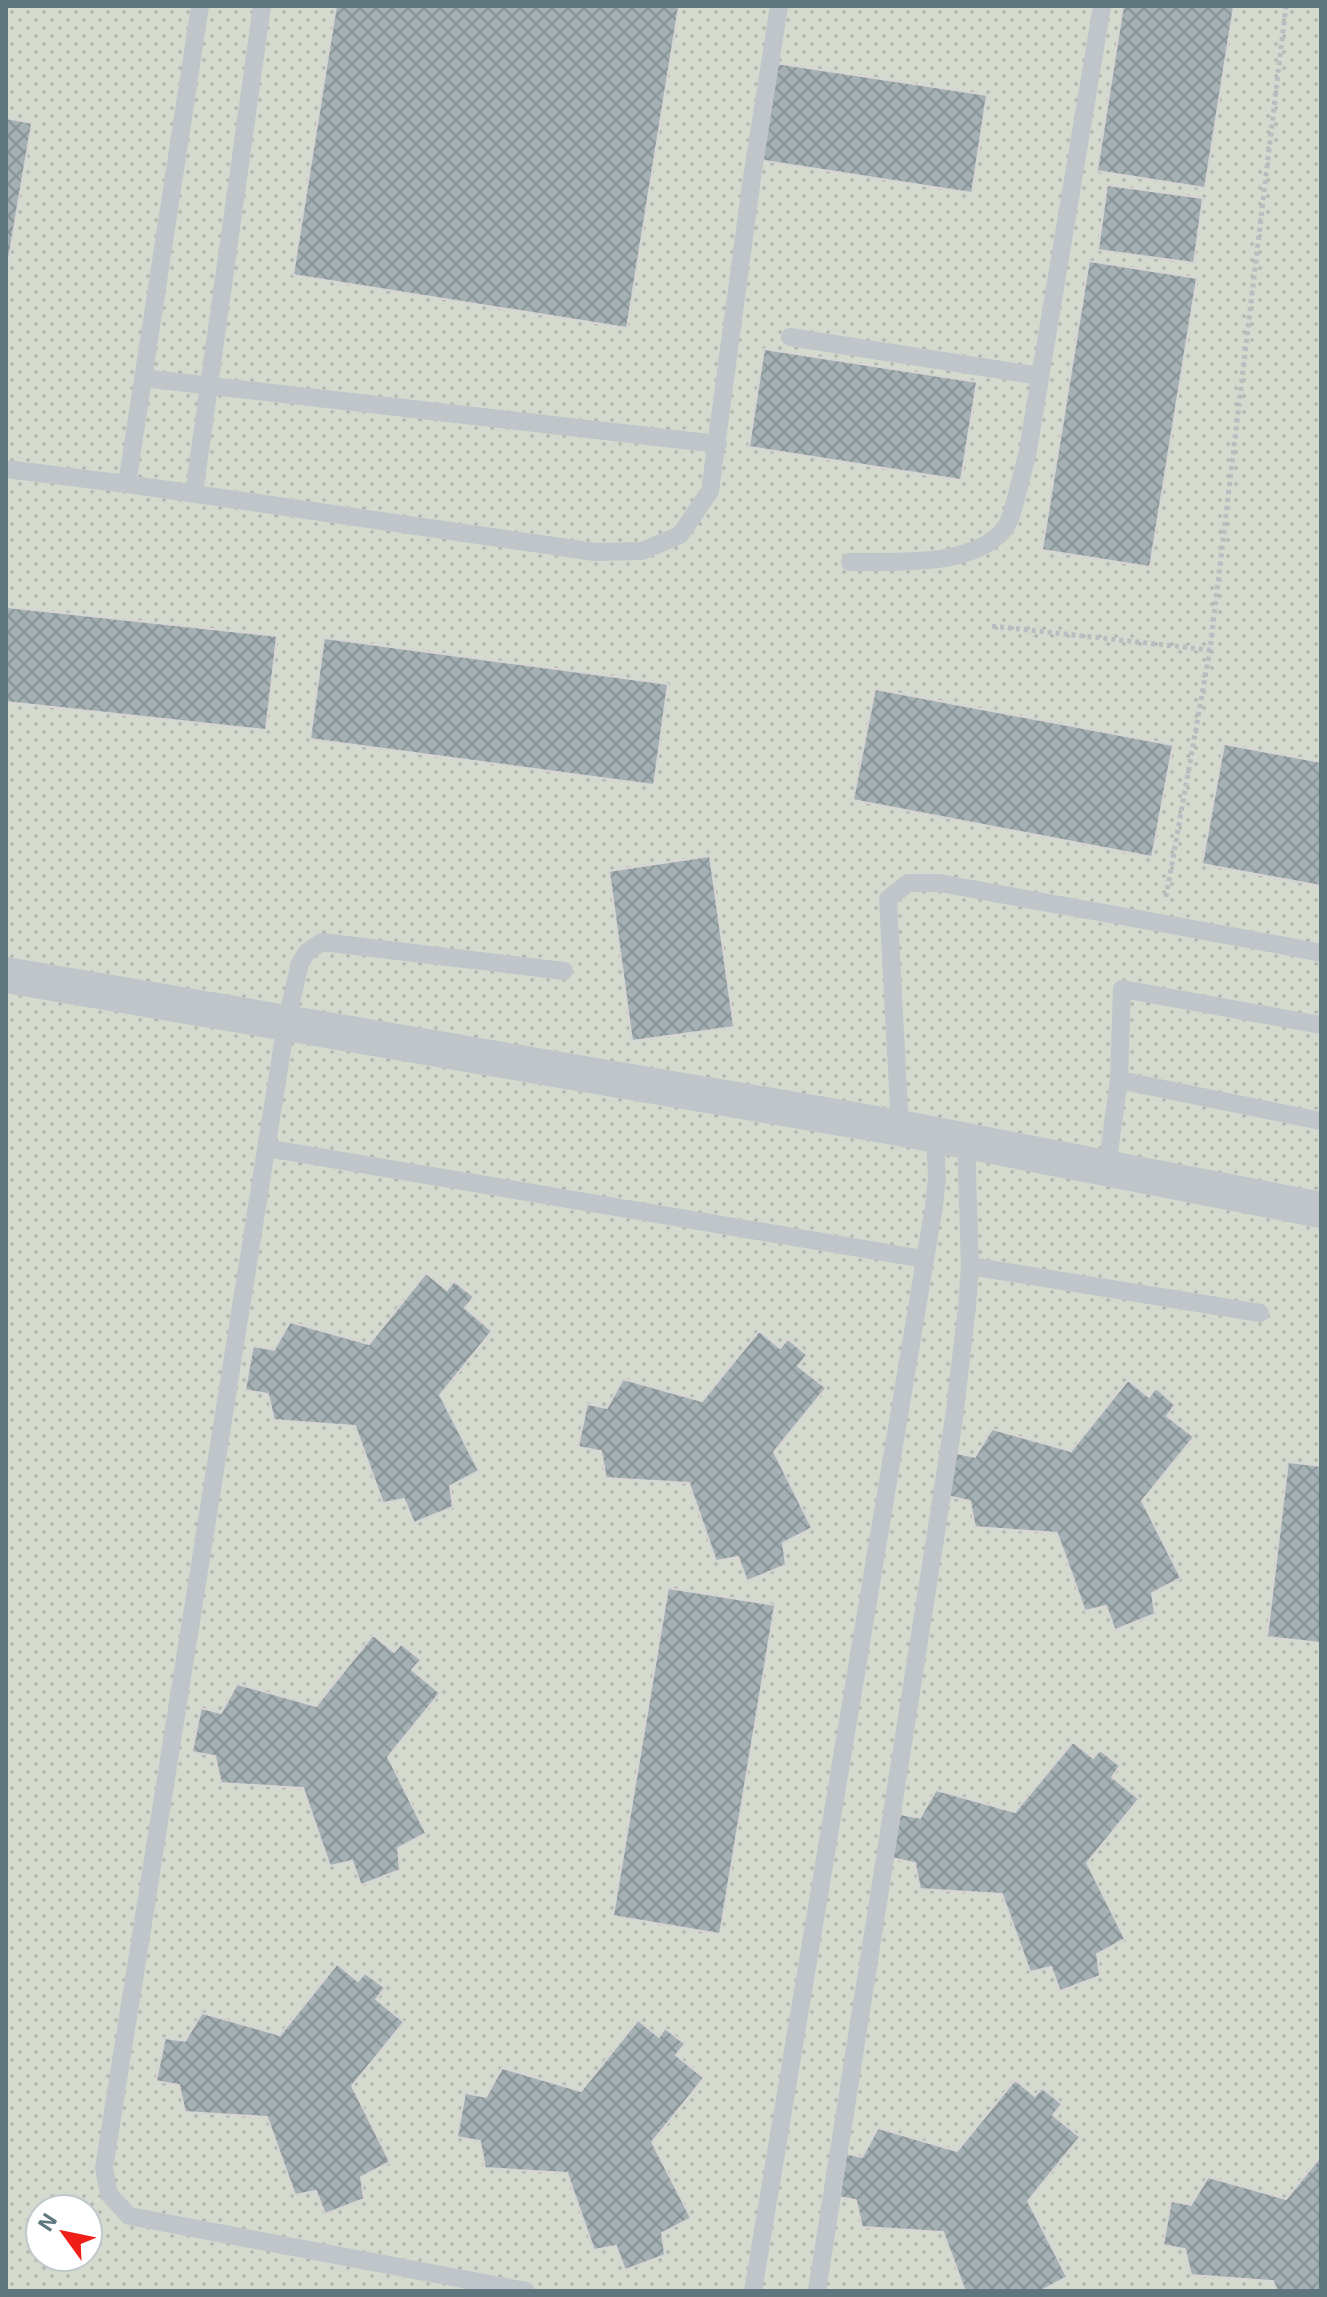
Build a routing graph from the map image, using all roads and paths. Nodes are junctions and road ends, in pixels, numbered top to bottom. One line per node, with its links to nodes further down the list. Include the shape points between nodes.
1 (200, 6): 8 (lane)
2 (262, 6): 9 (lane)
3 (779, 6): 10 (lane)
4 (1102, 6): 7 (lane)
5 (1286, 6): 16 (path)
6 (790, 337): 7 (lane)
7 (1040, 376): 14 (lane, via 1027,456 1007,527 980,548 947,558)
8 (143, 378): 9 (lane); 12 (lane)
9 (209, 384): 10 (lane); 13 (lane)
10 (718, 444): 13 (lane, via 710,491 680,535 642,551 595,552)
11 (6, 469): 12 (lane)
12 (127, 484): 13 (lane)
13 (194, 493)
14 (850, 562)
15 (992, 626): 16 (path)
16 (1210, 650): 17 (path)
17 (1161, 922): 18 (lane); 25 (lane, via 940,883 908,883 888,899)
18 (1321, 953)
19 (564, 971): 21 (lane, via 322,942 300,963)
20 (6, 975): 21 (street)
21 (286, 1024): 25 (street); 26 (lane)
22 (1321, 1025): 23 (lane, via 1122,989)
23 (1119, 1080): 24 (lane); 27 (lane)
24 (1321, 1121)
25 (934, 1134): 27 (street); 29 (lane, via 937,1178); 30 (lane)
26 (266, 1148): 29 (lane); 32 (lane, via 104,2168 109,2194 129,2216)
27 (1107, 1167): 28 (street)
28 (1321, 1210)
29 (924, 1259): 33 (lane)
30 (970, 1266): 31 (lane); 34 (lane, via 945,1479)
31 (1260, 1313)
32 (526, 2291)
33 (753, 2291)
34 (817, 2291)

